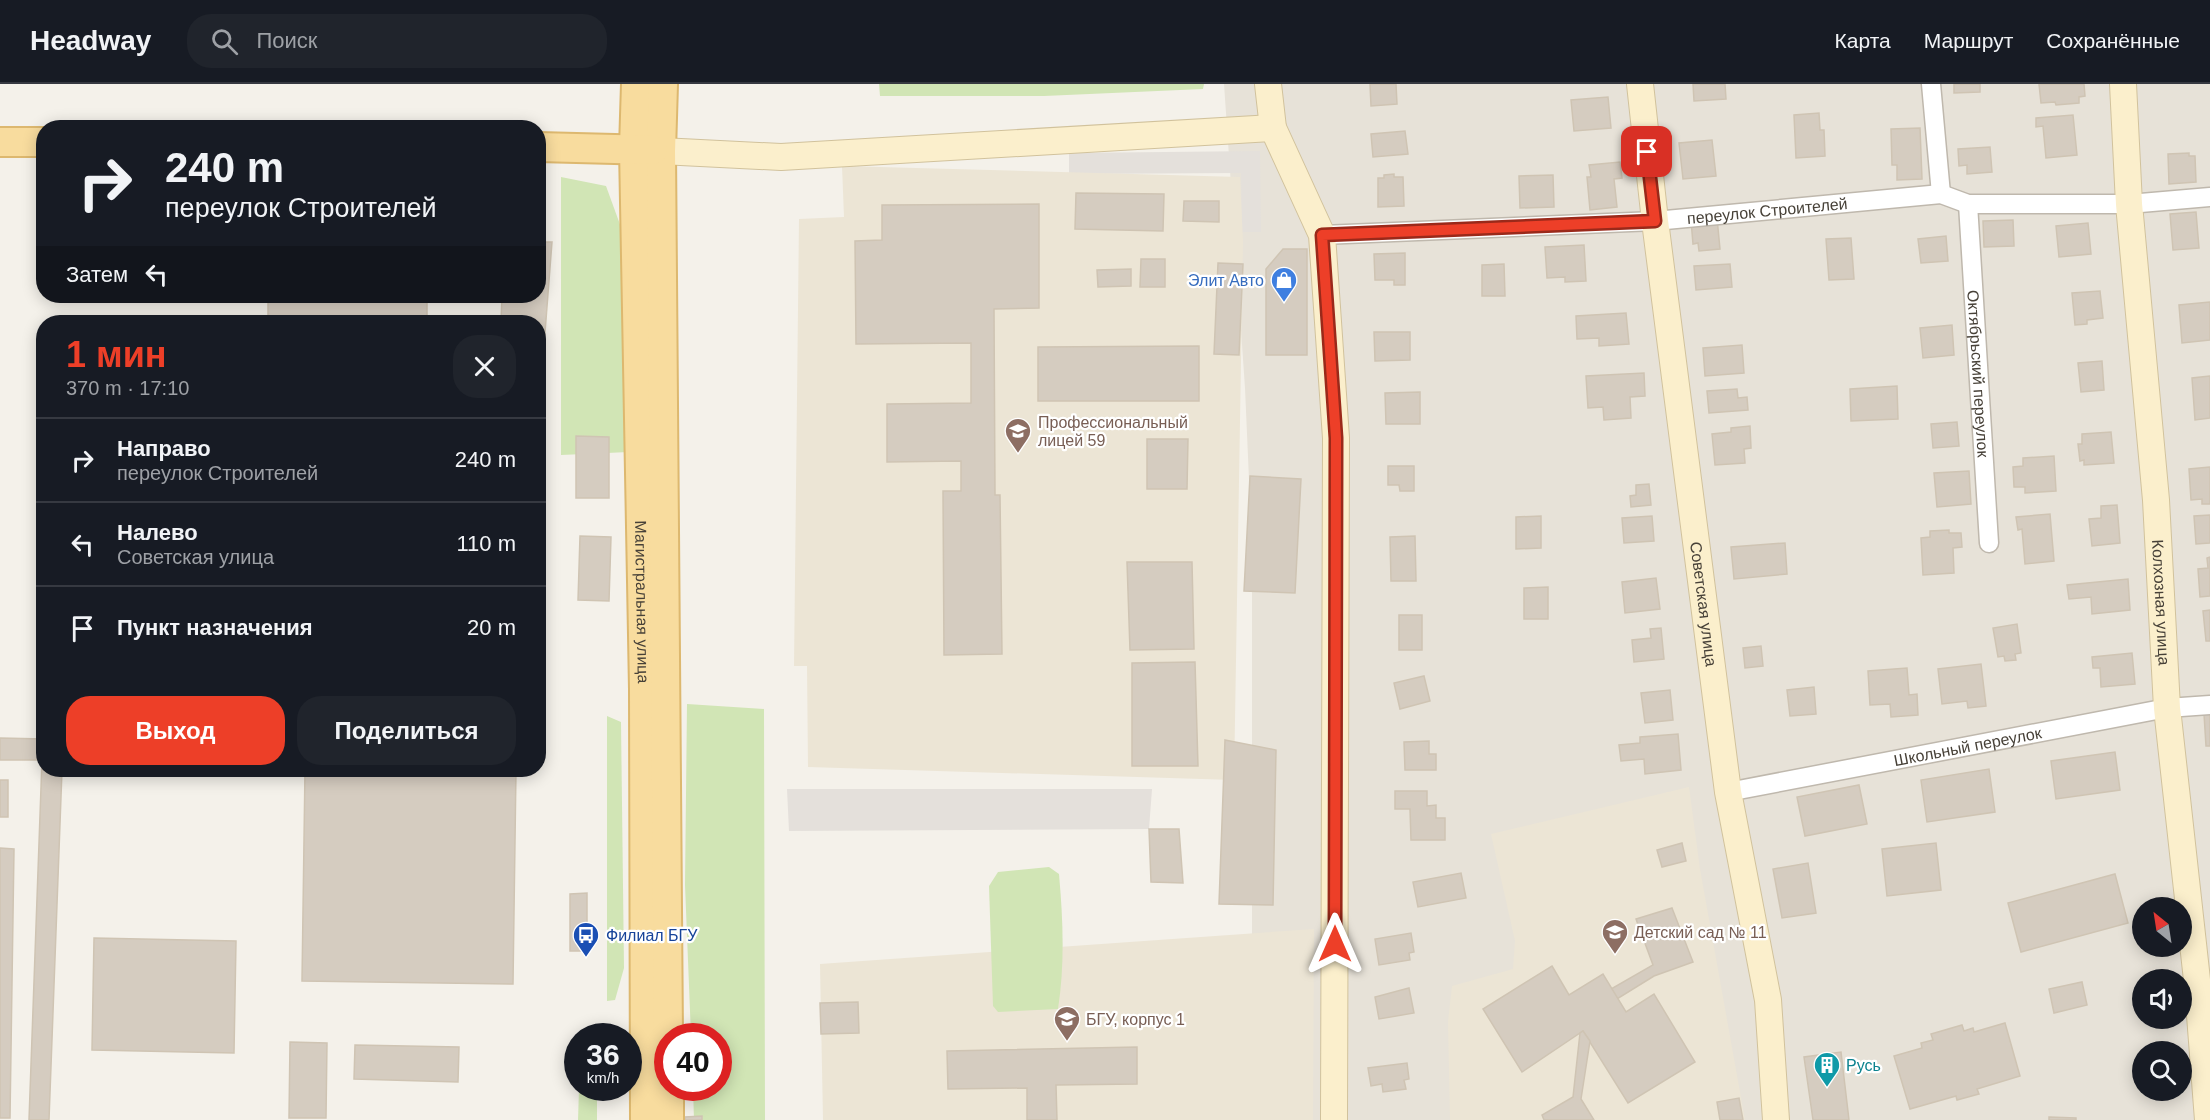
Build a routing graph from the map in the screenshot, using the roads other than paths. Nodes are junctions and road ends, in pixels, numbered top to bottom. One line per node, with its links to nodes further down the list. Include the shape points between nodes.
1 (636, 84): 11 (main road, Магистральная улица)
2 (663, 84): 11 (main road, Магистральная улица)
3 (1268, 84): 7 (street)
4 (1640, 84): 16 (street, Советская улица)
5 (1931, 84): 12 (street)
6 (2123, 84): 15 (street, Колхозная улица)
7 (1273, 128): 11 (street, via 782,157); 17 (street)
8 (0, 142): 9 (main road)
9 (36, 142)
10 (546, 147): 11 (main road)
11 (648, 150): 22 (main road, Магистральная улица); 24 (main road, Магистральная улица)
12 (1941, 194): 14 (street, переулок Строителей); 16 (street, переулок Строителей)
13 (2210, 197): 15 (street, переулок Строителей)
14 (1968, 204): 15 (street, переулок Строителей); 18 (street, Октябрьский переулок)
15 (2129, 204): 20 (street, Колхозная улица, via 2156,500)
16 (1655, 221): 17 (street, переулок Строителей); 21 (street, Советская улица)
17 (1322, 235): 26 (street, via 1336,438)
18 (1989, 543)
19 (2210, 705): 20 (street, Школьный переулок)
20 (2167, 708): 21 (street, Школьный переулок); 28 (street, Колхозная улица, via 2198,989)
21 (1728, 792): 27 (street, Советская улица, via 1768,1000)
22 (668, 1023)
23 (669, 1101): 25 (main road)
24 (645, 1120)
25 (669, 1120)
26 (1334, 1120)
27 (1776, 1120)
28 (2208, 1120)

